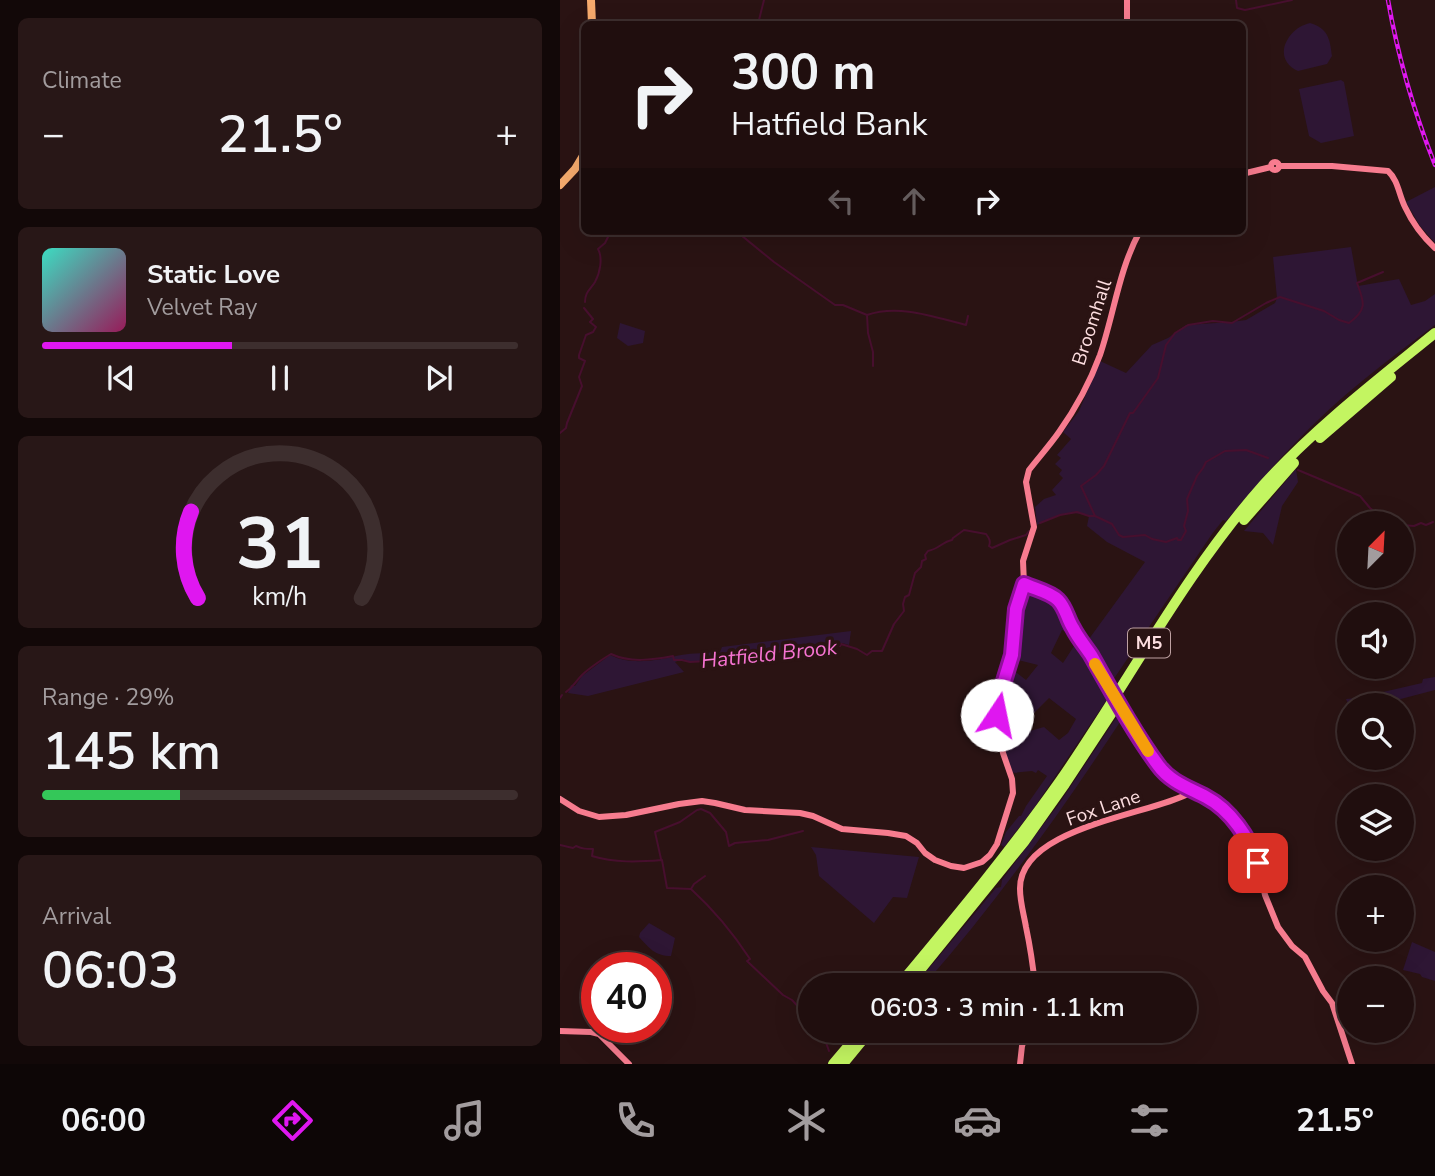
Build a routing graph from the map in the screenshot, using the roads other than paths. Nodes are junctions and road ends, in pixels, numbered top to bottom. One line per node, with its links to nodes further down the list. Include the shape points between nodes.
1 (1127, 0): 4 (street)
2 (591, 2): 3 (main road)
3 (592, 21)
4 (1127, 21)
5 (581, 159): 7 (main road)
6 (1246, 173): 9 (street, via 1275,166 1388,171 1414,223)
7 (560, 186)
8 (1138, 235): 12 (street, Broomhall, via 1099,356 1077,404 1027,475 1034,527 1023,561)
9 (1435, 247)
10 (1435, 333): 15 (highway, M5, via 1331,418 1240,513 1012,847)
11 (1435, 342): 16 (highway, M5, via 1323,435 1247,516 1031,832)
12 (1024, 584): 13 (street, bridge, via 1059,601 1160,768); 14 (street, via 998,705 1013,786 1011,800 999,840 978,864 951,866 935,860 906,836 842,829 800,813 745,810 702,801 598,817)
13 (1194, 791): 17 (street, Fox Lane, via 1071,834 1030,861 1020,890); 26 (street, via 1221,807 1251,845 1269,908 1292,946 1306,957 1332,1003)
14 (560, 799)
15 (909, 973)
16 (918, 973)
17 (1033, 973)
18 (560, 1031): 22 (street, via 599,1034)
19 (851, 1043): 23 (highway)
20 (860, 1043): 24 (highway)
21 (1024, 1043): 25 (street)
22 (629, 1064)
23 (834, 1064)
24 (843, 1064)
25 (1020, 1064)
26 (1352, 1064)

